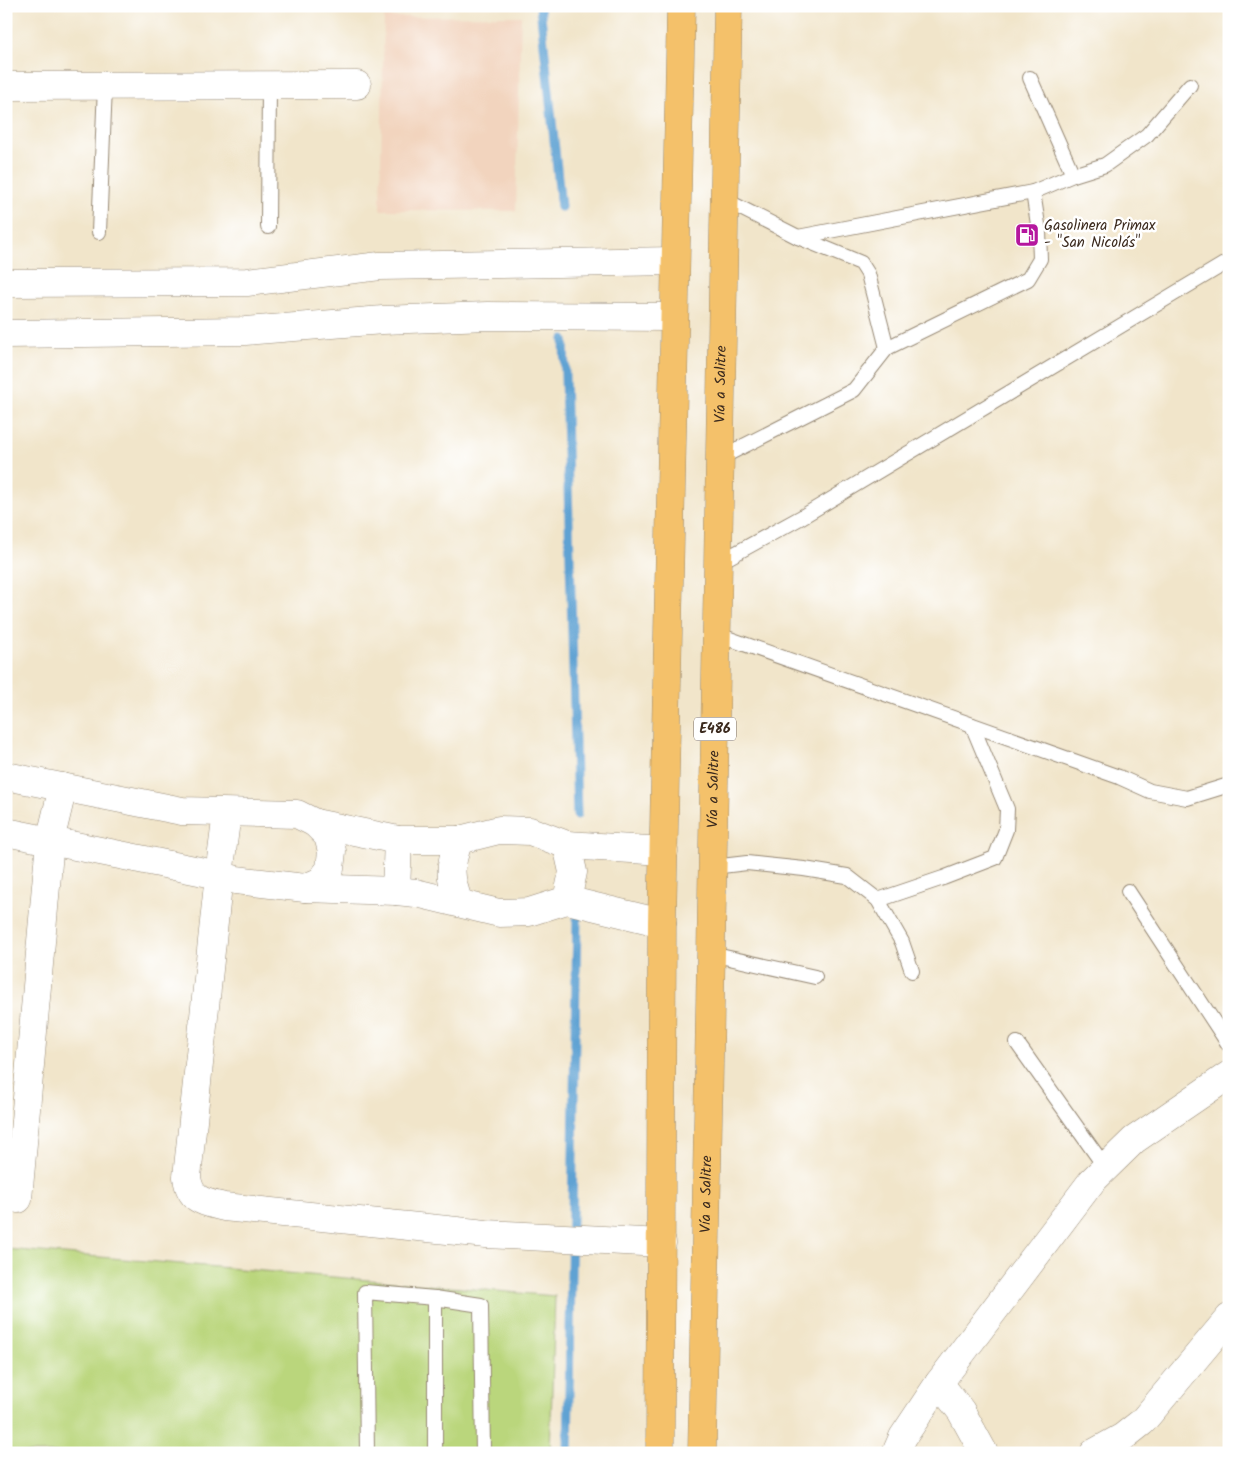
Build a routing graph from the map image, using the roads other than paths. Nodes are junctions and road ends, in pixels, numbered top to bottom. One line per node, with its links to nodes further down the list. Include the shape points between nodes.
1 (680, 6): 15 (main road)
2 (728, 6): 11 (main road, Vía a Salitre / E486)
3 (1030, 78): 9 (lane)
4 (269, 84): 5 (street); 8 (street); 12 (lane)
5 (357, 85)
6 (1190, 85): 9 (lane, via 1147,134 1105,165)
7 (6, 86): 8 (street)
8 (105, 86): 13 (lane)
9 (1073, 175): 10 (lane)
10 (1032, 192): 14 (lane); 20 (lane, via 1040,259 1028,279)
11 (725, 200): 14 (lane); 21 (main road, Vía a Salitre / E486)
12 (268, 228)
13 (99, 232)
14 (798, 237): 20 (lane, via 861,263 868,274)
15 (675, 261): 17 (street, via 380,266 247,282); 18 (main road)
16 (1229, 261): 22 (lane, via 800,518)
17 (6, 283)
18 (674, 317): 19 (street, via 487,316 383,320 245,332); 35 (main road)
19 (6, 334)
20 (887, 348): 21 (lane, via 854,390)
21 (720, 458): 22 (main road, Vía a Salitre / E486)
22 (718, 563): 23 (main road, Vía a Salitre / E486)
23 (716, 634): 24 (lane); 36 (main road, Vía a Salitre / E486)
24 (972, 725): 26 (lane, via 1150,791 1187,798); 42 (lane, via 1007,809 1006,830 995,858)
25 (6, 776): 27 (street)
26 (1229, 785)
27 (63, 787): 28 (street, via 182,811); 33 (street)
28 (228, 813): 29 (street, via 297,814); 37 (street)
29 (315, 823): 31 (street); 38 (street, via 328,836 332,851 330,869 321,881)
30 (6, 832): 33 (street)
31 (398, 840): 32 (street); 39 (street)
32 (459, 840): 34 (street, via 499,830 530,831); 43 (street, via 451,860 451,882)
33 (50, 841): 37 (street); 52 (street)
34 (568, 845): 35 (street); 41 (street, via 573,872)
35 (664, 851): 44 (main road)
36 (713, 867): 42 (lane, via 747,863 847,876); 45 (main road, Vía a Salitre / E486)
37 (219, 875): 38 (street); 53 (street, via 187,1177 192,1194 202,1201 224,1207 536,1237)
38 (305, 888): 39 (street)
39 (396, 891): 43 (street)
40 (1128, 891): 49 (lane)
41 (567, 900): 43 (street, via 529,912 499,913); 44 (street)
42 (878, 900): 46 (lane, via 902,942)
43 (459, 903)
44 (662, 923): 53 (main road)
45 (711, 954): 47 (lane); 61 (main road, Vía a Salitre / E486)
46 (912, 971)
47 (815, 977)
48 (1017, 1043): 51 (lane)
49 (1229, 1045)
50 (1229, 1075): 51 (street, via 1141,1134)
51 (1105, 1168): 56 (street)
52 (18, 1199)
53 (662, 1243): 60 (main road)
54 (435, 1298): 57 (lane, via 366,1292); 58 (lane); 59 (lane, via 481,1305)
55 (1229, 1318): 64 (street, via 1142,1422)
56 (939, 1383): 62 (street); 63 (street, via 961,1411)
57 (367, 1453)
58 (436, 1453)
59 (483, 1453)
60 (660, 1453)
61 (702, 1453)
62 (896, 1453)
63 (984, 1453)
64 (1094, 1453)

